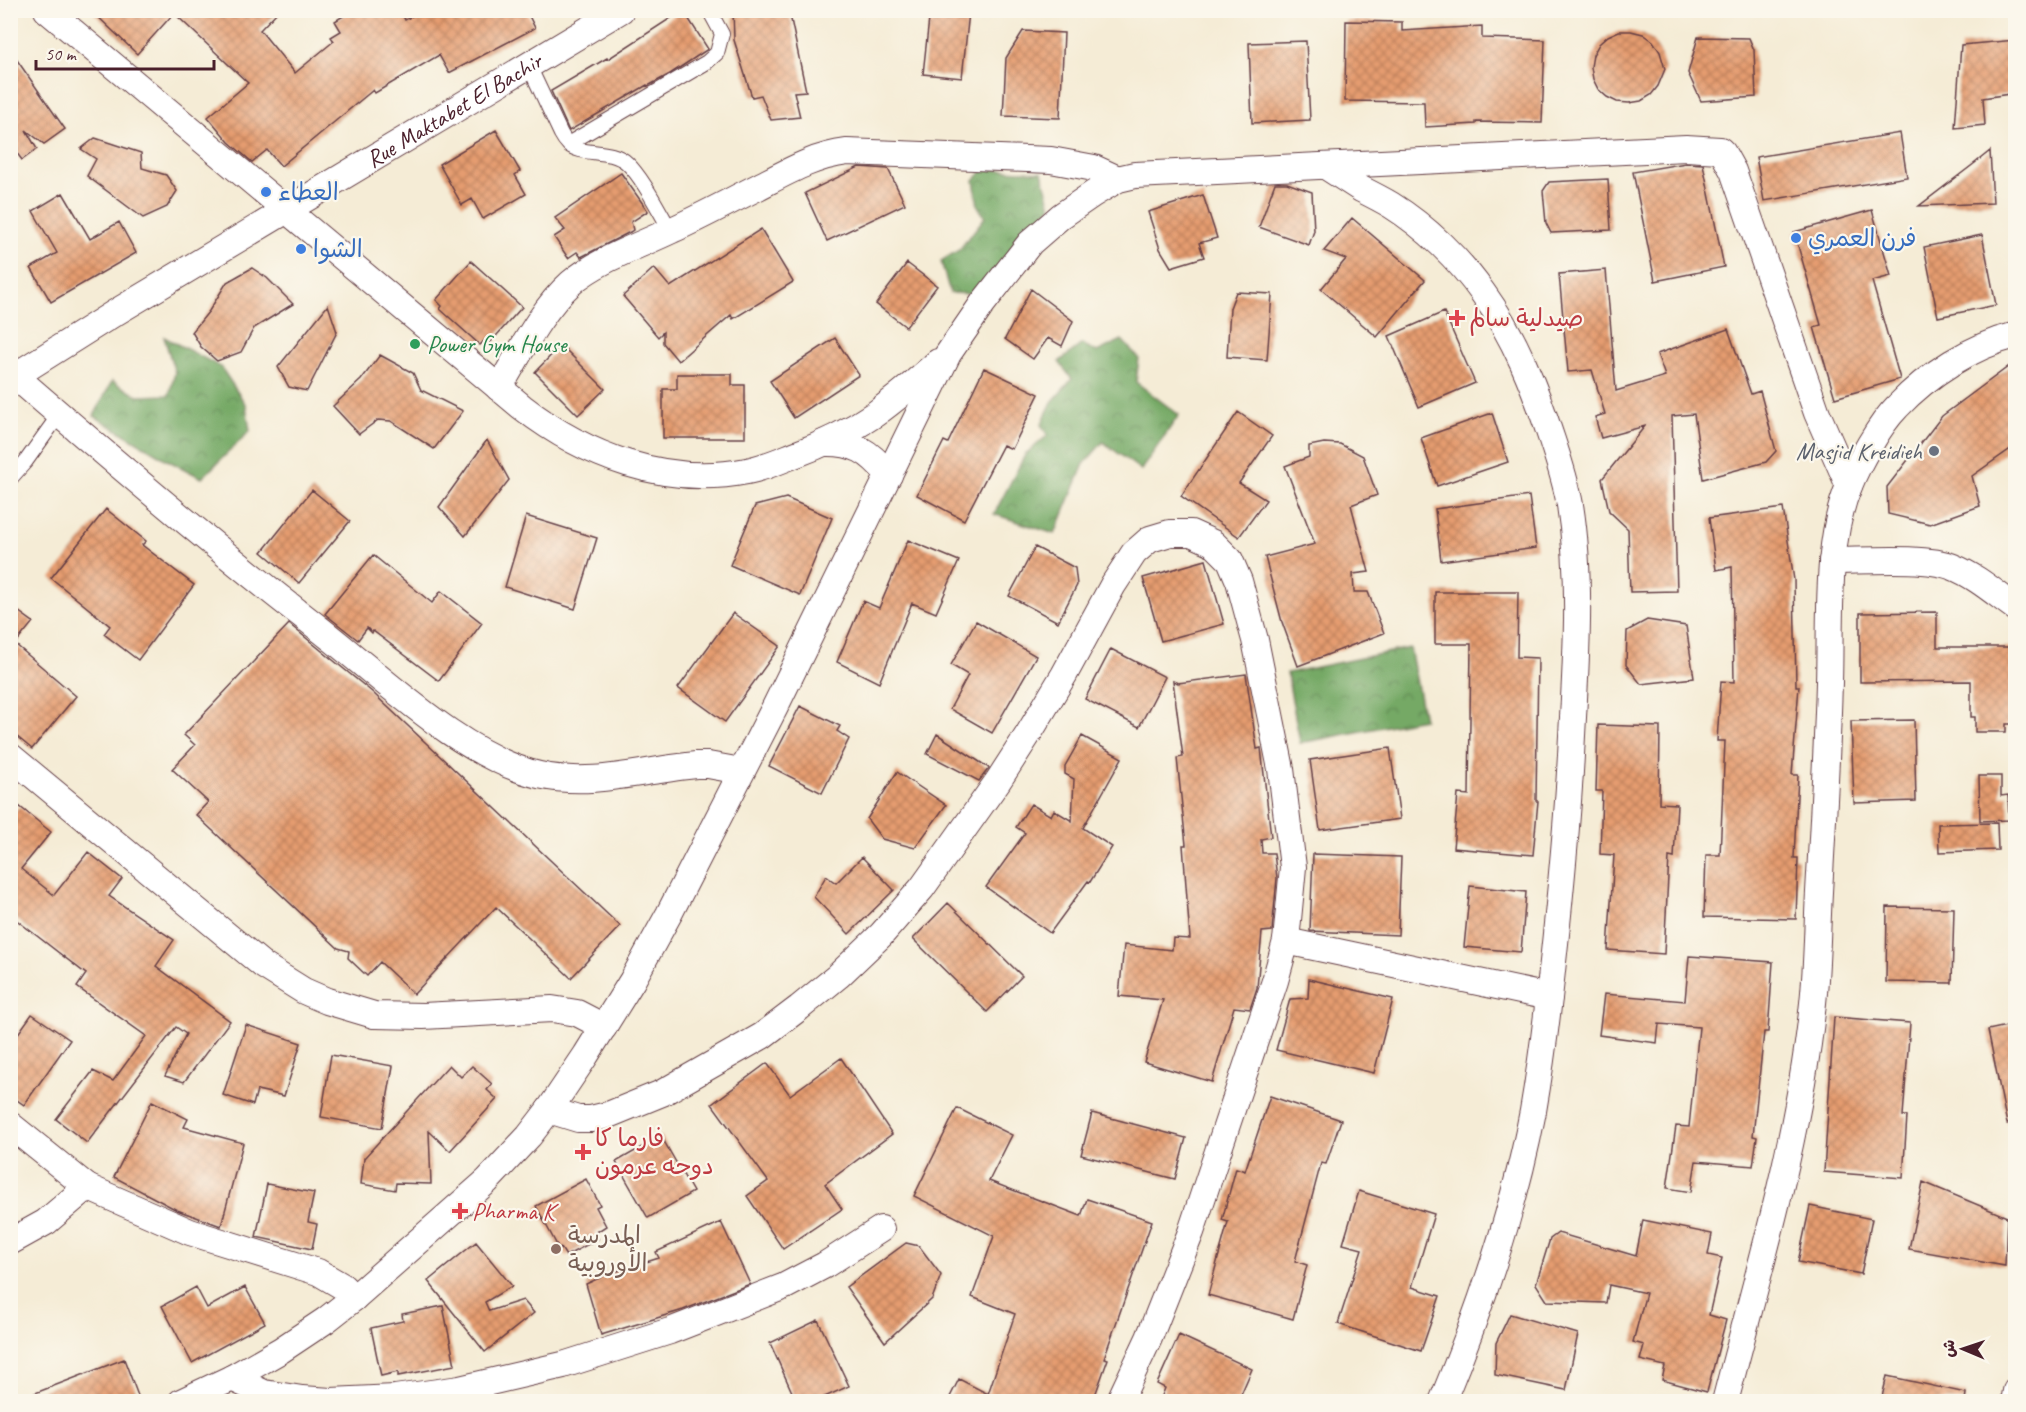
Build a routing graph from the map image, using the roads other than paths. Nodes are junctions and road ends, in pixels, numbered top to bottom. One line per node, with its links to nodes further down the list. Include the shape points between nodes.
1 (48, 10): 8 (street)
2 (621, 10): 4 (street, Rue Maktabet El Bachir)
3 (709, 10): 5 (lane, via 722,34 717,52 707,63)
4 (529, 66): 5 (lane); 8 (street, Rue Maktabet El Bachir)
5 (568, 144): 9 (lane, via 612,155 627,163)
6 (1327, 167): 7 (street, via 1260,167); 18 (street, via 1686,148 1720,150 1733,171 1816,413); 24 (street, via 1427,231 1484,293 1536,392 1557,455 1569,502 1577,595 1566,837)
7 (1118, 179): 9 (street, via 1094,168 1051,160 847,152 798,166); 11 (street, via 1061,216 1030,243)
8 (288, 211): 12 (street, Rue Maktabet El Bachir); 13 (street)
9 (671, 231): 13 (street, via 572,281 552,302)
10 (2016, 335): 18 (street, via 1957,360 1895,408 1863,456)
11 (948, 354): 15 (street, via 873,415); 16 (street)
12 (13, 378): 14 (street)
13 (499, 388): 15 (street, via 558,433 598,453 682,475 749,471)
14 (59, 415): 17 (lane); 22 (street, via 264,586 452,733 484,753 538,775 570,780 696,765)
15 (824, 443): 16 (street, via 860,448)
16 (889, 475): 22 (street)
17 (10, 479)
18 (1849, 486): 19 (street)
19 (1832, 561): 20 (street, via 1932,562 1952,566); 37 (street, via 1814,1002 1799,1108)
20 (2016, 608)
21 (10, 756): 25 (street, via 264,966 312,994 374,1015 558,1009 577,1012)
22 (741, 771): 25 (street, via 633,981)
23 (1286, 941): 24 (street); 26 (street, via 1293,867 1281,769 1239,581 1230,560 1213,543 1191,534 1170,533 1150,539 1134,553 998,781 922,888 881,935 837,976 762,1036 662,1093 591,1119); 35 (street, via 1191,1232)
24 (1549, 997): 36 (street, via 1533,1114 1508,1217 1493,1268)
25 (603, 1027): 26 (street)
26 (549, 1110): 31 (street, via 487,1181)
27 (10, 1125): 28 (street)
28 (87, 1187): 30 (street, via 46,1222); 31 (street, via 190,1232 318,1272)
29 (881, 1229): 32 (street, via 785,1286 670,1331 563,1365 428,1395 365,1400 331,1401 264,1394)
30 (10, 1242)
31 (354, 1298): 32 (street, via 304,1336)
32 (232, 1378): 34 (street)
33 (2016, 1391): 38 (street)
34 (182, 1401)
35 (1119, 1401)
36 (1442, 1401)
37 (1725, 1401)
38 (2014, 1401)

